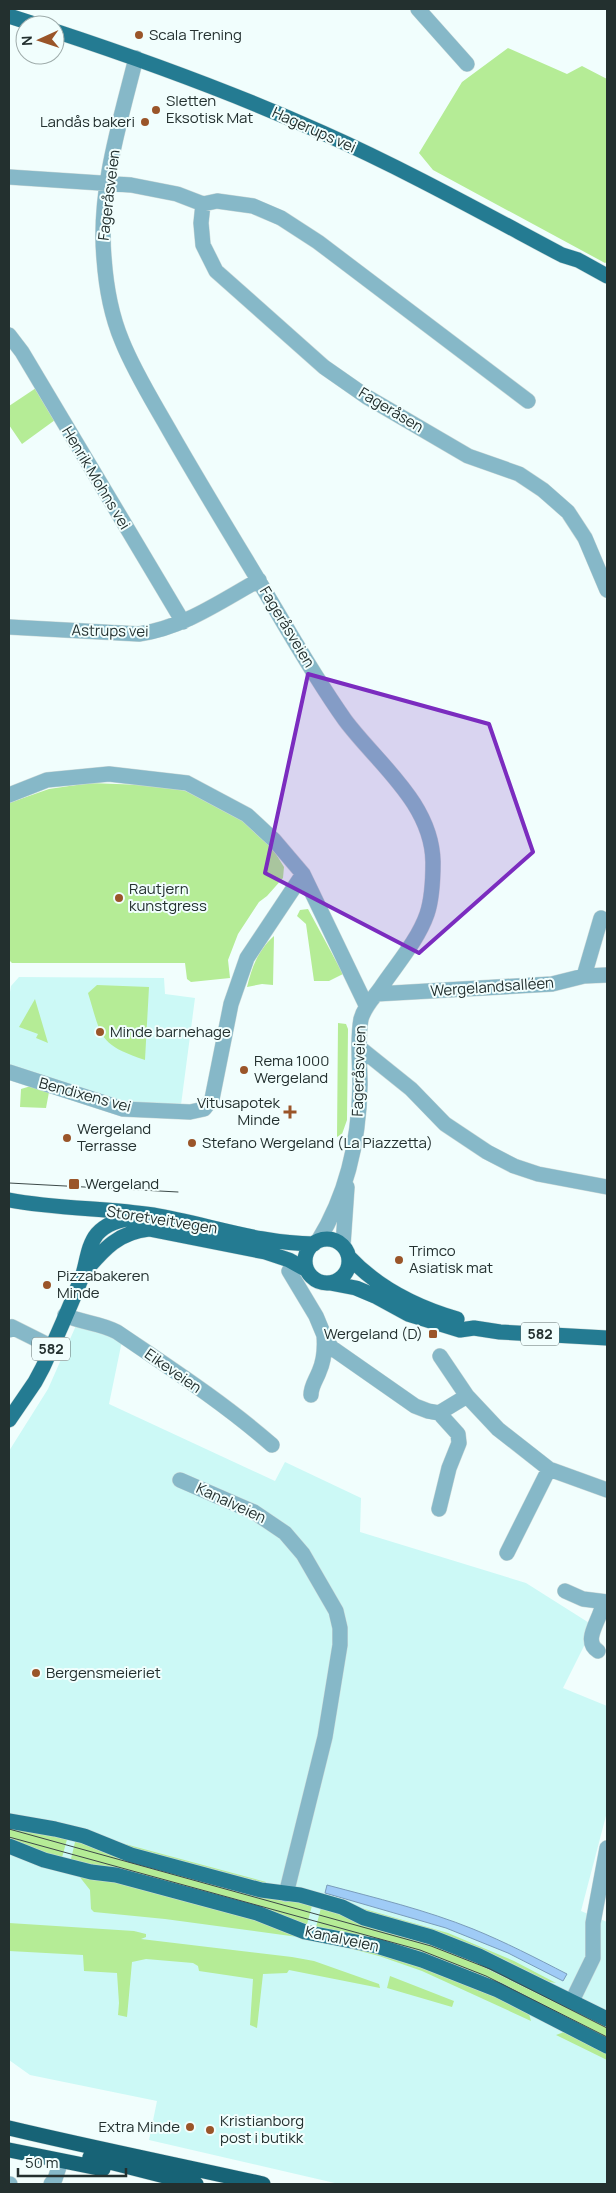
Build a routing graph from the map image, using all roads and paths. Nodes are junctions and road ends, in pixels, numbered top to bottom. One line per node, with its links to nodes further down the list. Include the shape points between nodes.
1 (418, 9): 4 (street)
2 (65, 34): 3 (main road, Hagerups vei)
3 (136, 58): 6 (street, Fageråsveien); 8 (main road, Hagerups vei, via 323,133)
4 (468, 64)
5 (9, 177): 6 (street)
6 (107, 184): 7 (street, via 177,194); 13 (street, Fageråsveien, via 103,255 108,295 120,339 194,474)
7 (203, 204): 12 (street, via 217,201 253,206 281,218 318,242); 14 (street, Fageråsen, via 200,222 203,245 216,271 324,367 367,397 468,456 519,474 543,490 568,512 585,538)
8 (562, 255): 9 (main road, Hagerups vei); 10 (main road, Hagerups vei, via 576,270)
9 (607, 276)
10 (607, 287)
11 (9, 335): 15 (street, Henrik Mohns vei)
12 (528, 401)
13 (259, 580): 15 (street, Astrups vei); 22 (street, Fageråsveien, via 343,717 419,810 430,840 433,860 428,913)
14 (607, 590)
15 (183, 622): 16 (street, Astrups vei, via 160,631 139,634)
16 (9, 627)
17 (9, 794): 18 (street, via 47,780 109,774 187,782 247,815)
18 (303, 874): 23 (street); 25 (street, Bendixens vei, via 247,958 231,1004 212,1099 204,1109 190,1112 123,1108)
19 (601, 918): 21 (street)
20 (607, 975): 21 (street, Wergelandsalléen)
21 (584, 976): 22 (street, Wergelandsalléen, via 552,984)
22 (376, 994): 23 (street, Fageråsveien)
23 (366, 1005): 24 (street, Fageråsveien, via 360,1028)
24 (360, 1048): 26 (street, Fageråsveien, via 359,1112); 27 (street, via 412,1089 445,1124 487,1152 538,1174)
25 (9, 1072)
26 (347, 1180): 30 (street, Fageråsveien, via 326,1228); 31 (street, Fageråsveien)
27 (607, 1187)
28 (9, 1200): 29 (main road, Storetveitvegen / 582, via 52,1208)
29 (152, 1215): 30 (main road, Storetveitvegen / 582, via 288,1242); 34 (main road, 582, via 124,1219 103,1229 92,1242)
30 (316, 1242): 31 (main road, 582, via 333,1240); 32 (main road, via 307,1252)
31 (346, 1251): 35 (main road, via 349,1263 345,1274); 37 (main road, 582, via 365,1274 382,1286)
32 (307, 1270): 34 (main road, Storetveitvegen / 582, via 266,1252 149,1229 132,1232 110,1243); 35 (main road, 582, via 314,1278)
33 (289, 1272): 39 (street)
34 (83, 1273): 36 (main road, 582)
35 (330, 1283): 37 (main road, 582, via 356,1288 408,1314 438,1324 460,1330)
36 (65, 1315): 41 (main road, 582); 47 (street, Eikeveien, via 118,1332 250,1425)
37 (474, 1328): 40 (main road, 582)
38 (9, 1330): 41 (street, via 12,1328)
39 (324, 1335): 43 (street, via 325,1349); 45 (street, via 332,1348 415,1406)
40 (607, 1338)
41 (52, 1347): 46 (main road, 582, via 35,1382)
42 (440, 1356): 44 (street)
43 (311, 1395)
44 (467, 1396): 45 (street); 48 (street, via 498,1429)
45 (439, 1413): 51 (street, via 458,1434 459,1443)
46 (9, 1420)
47 (272, 1445)
48 (549, 1469): 50 (street); 52 (street)
49 (180, 1480): 59 (street, Kanalveien, via 254,1512 285,1533 303,1554 336,1611 340,1645 325,1737)
50 (607, 1490)
51 (439, 1509)
52 (507, 1553)
53 (565, 1591): 54 (street, via 583,1599)
54 (605, 1602): 55 (street, via 590,1641)
55 (598, 1651)
56 (9, 1821): 59 (main road, Kanalveien, via 79,1835 131,1855)
57 (9, 1846): 62 (main road, Kanalveien, via 44,1860 116,1875 257,1913 305,1932 377,1946 422,1960 498,1990)
58 (607, 1848): 60 (street, via 594,1923 593,1958)
59 (286, 1894): 60 (main road, Kanalveien, via 334,1904 364,1918 455,1946)
60 (572, 2001): 61 (main road, Kanalveien)
61 (607, 2019)
62 (607, 2046)
63 (9, 2118): 68 (highway, via 112,2143)
64 (9, 2128): 68 (highway)
65 (9, 2138): 69 (highway)
66 (9, 2150): 67 (highway)
67 (61, 2161): 69 (highway, via 100,2169); 70 (street)
68 (166, 2162): 72 (highway)
69 (143, 2172): 71 (highway)
70 (51, 2184)
71 (196, 2184)
72 (263, 2184)

